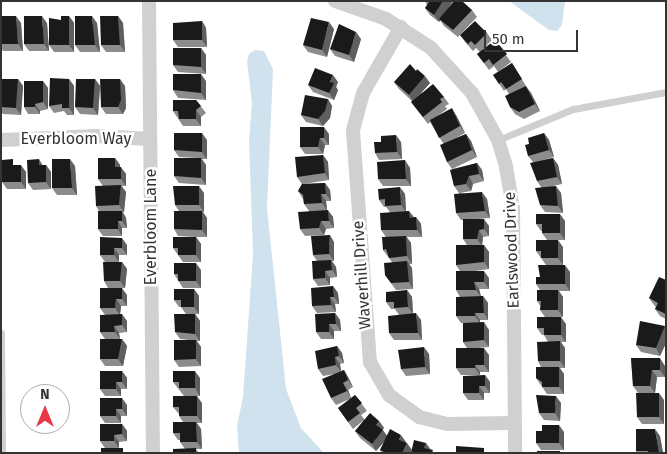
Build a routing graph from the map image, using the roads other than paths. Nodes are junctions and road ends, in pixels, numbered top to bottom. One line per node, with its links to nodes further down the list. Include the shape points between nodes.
1 (149, 1): 5 (street, Everbloom Lane)
2 (335, 1): 3 (street, Earlswood Drive, via 364,9)
3 (401, 27): 7 (street, Earlswood Drive, via 432,48 456,72 478,101); 9 (street, Waverhill Drive, via 363,92 353,131 370,362 388,395 419,417 447,424)
4 (666, 92): 7 (lane, via 573,109)
5 (150, 139): 6 (street, Everbloom Way, via 97,136); 11 (street, Everbloom Lane)
6 (1, 140)
7 (498, 140): 9 (street, Earlswood Drive, via 513,208)
8 (1, 333): 10 (lane)
9 (515, 423): 12 (street, Earlswood Drive)
10 (2, 453)
11 (153, 453)
12 (515, 453)

